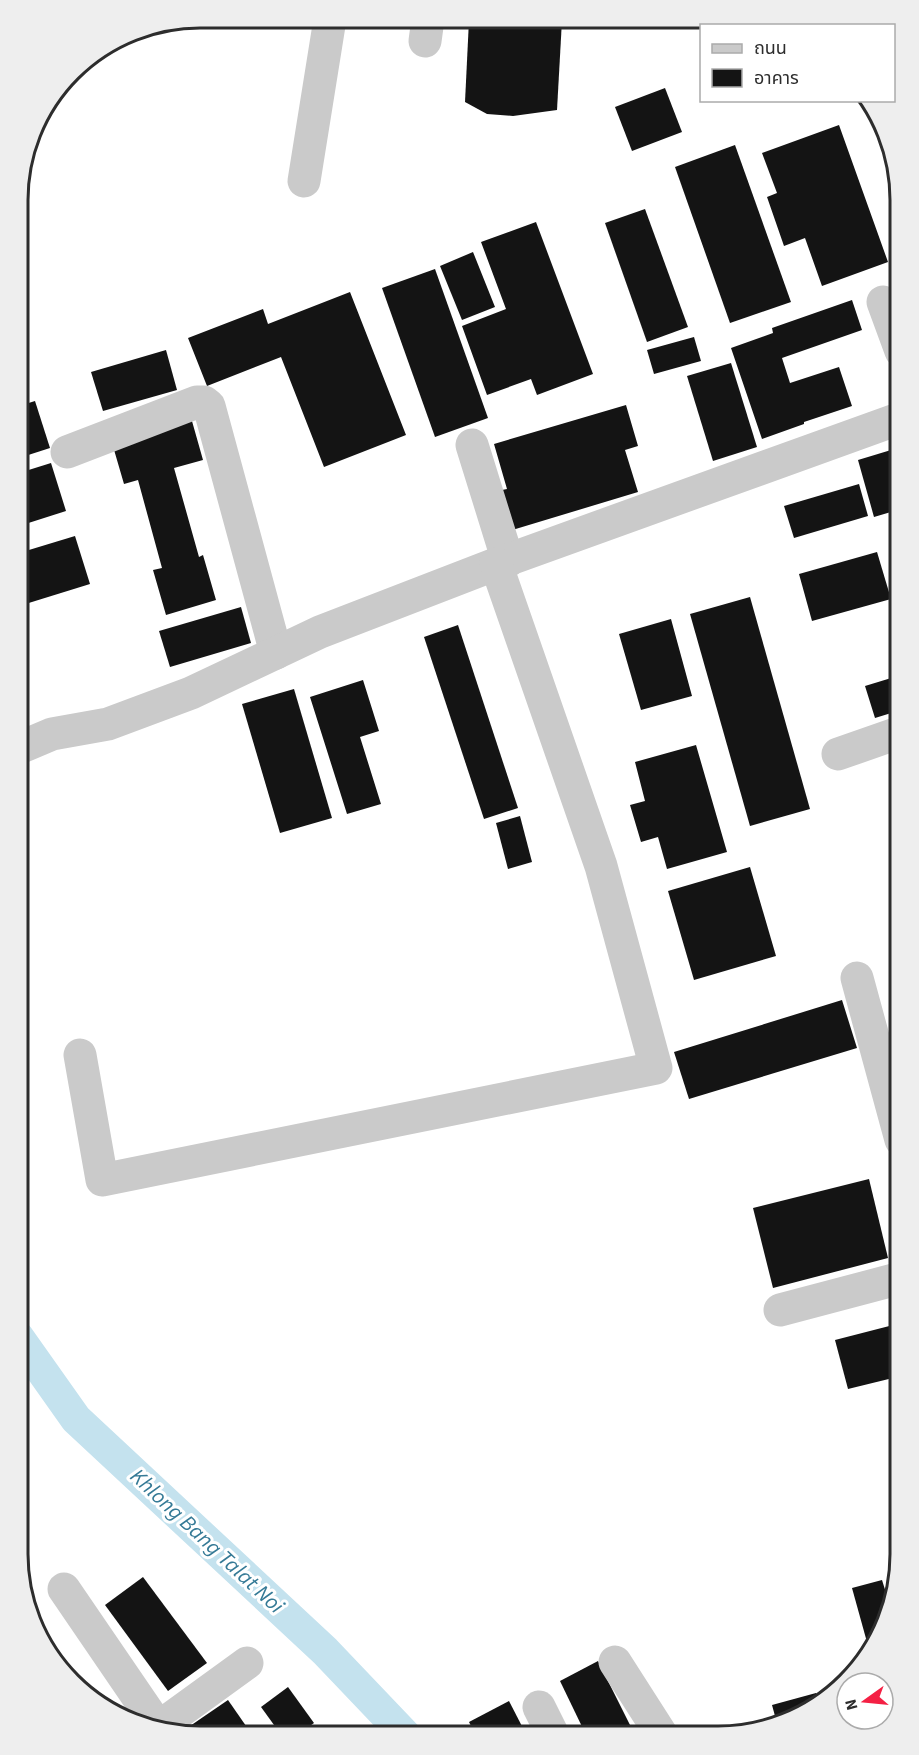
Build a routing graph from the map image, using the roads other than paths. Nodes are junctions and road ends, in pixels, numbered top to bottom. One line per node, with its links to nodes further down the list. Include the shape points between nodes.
1 (328, 29): 2 (street)
2 (304, 182)
3 (883, 302): 4 (street)
4 (890, 321)
5 (890, 422): 8 (street)
6 (472, 445): 8 (street)
7 (67, 452): 9 (street, via 197,402 209,406)
8 (502, 562): 9 (street, via 320,632); 14 (street, via 601,866 656,1068 102,1180)
9 (276, 653): 11 (street, via 191,693 108,724 52,734)
10 (890, 736): 12 (street)
11 (28, 744)
12 (838, 754)
13 (857, 978): 15 (street)
14 (80, 1055)
15 (890, 1100)
16 (890, 1281): 17 (street)
17 (780, 1310)
18 (64, 1589): 22 (street)
19 (615, 1662): 25 (street)
20 (247, 1663): 23 (street)
21 (539, 1707): 24 (street)
22 (153, 1720)
23 (167, 1723)
24 (548, 1726)
25 (656, 1726)

